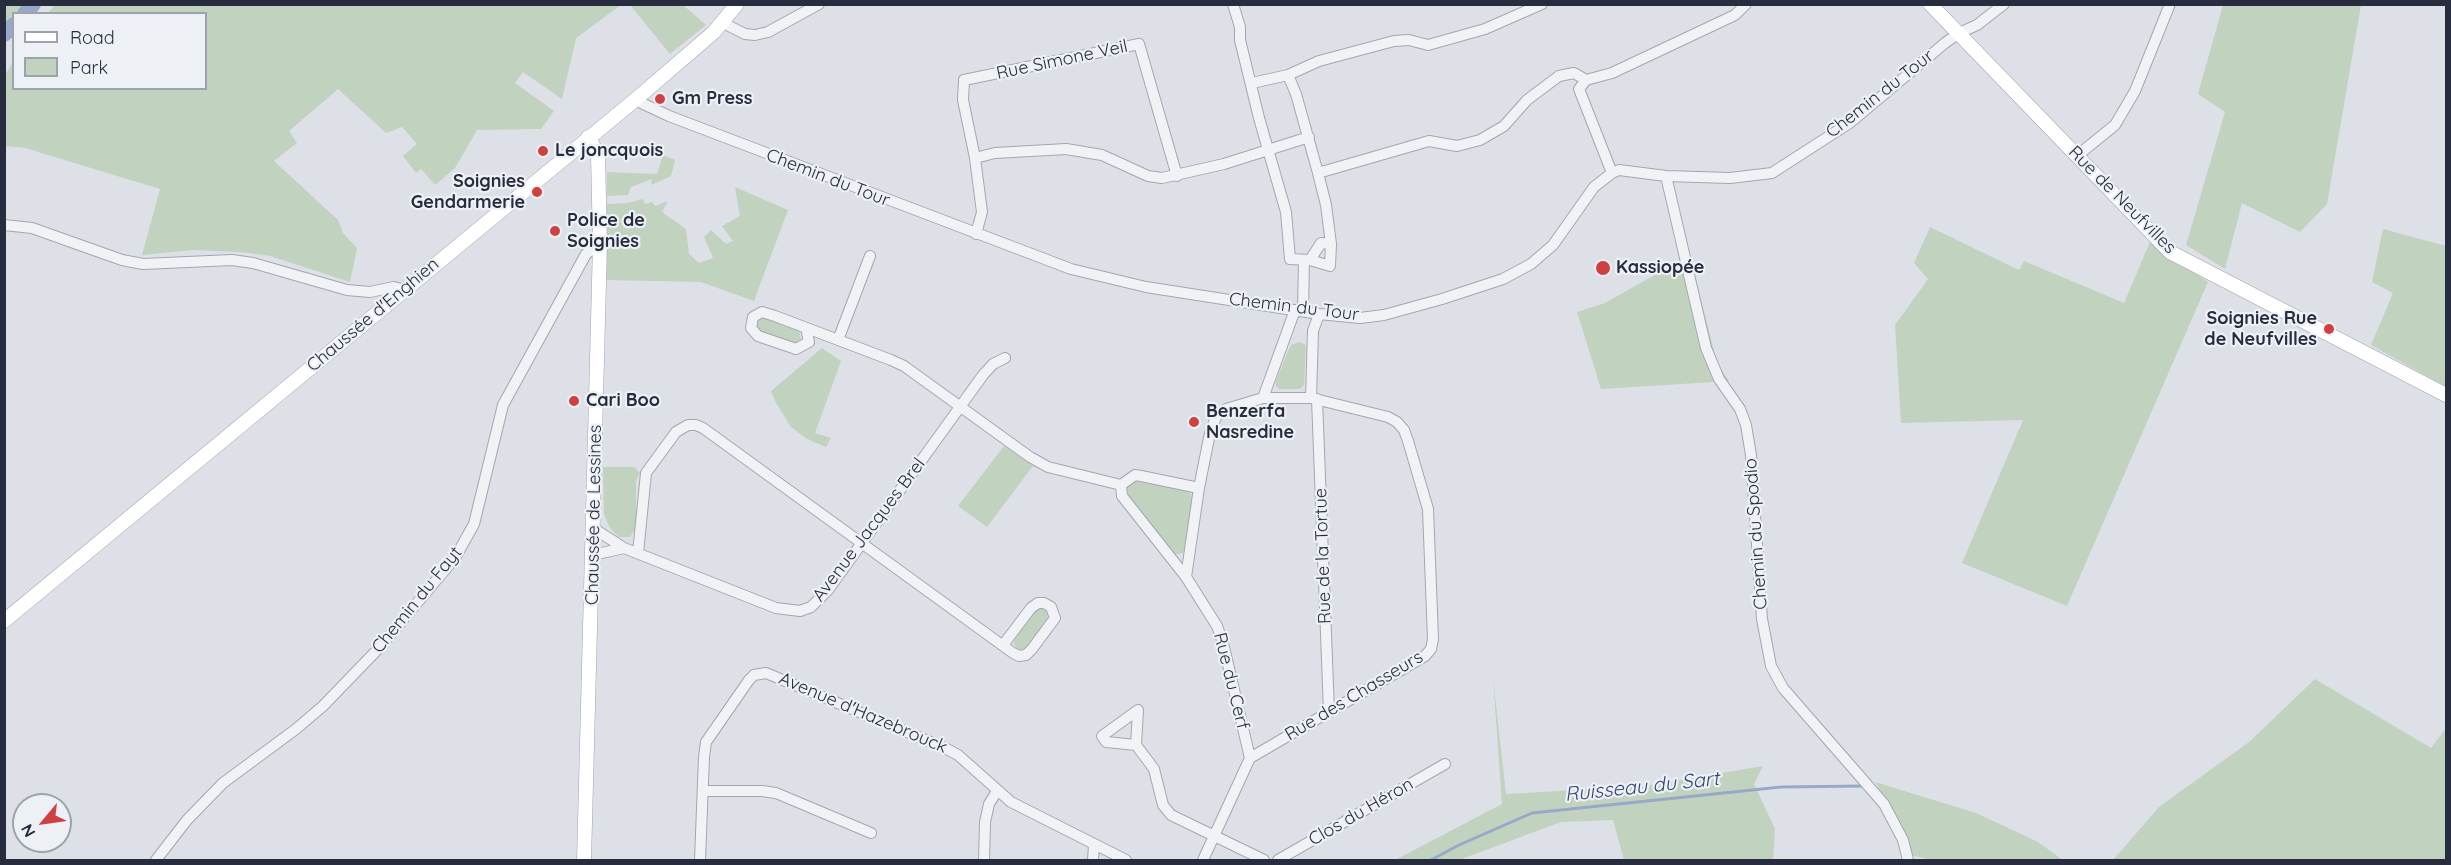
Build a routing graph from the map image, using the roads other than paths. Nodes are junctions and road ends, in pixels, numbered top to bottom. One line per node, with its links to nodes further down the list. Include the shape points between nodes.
1 (736, 4): 9 (main road, Chaussée d'Enghien)
2 (819, 4): 9 (street, via 755,35)
3 (1233, 4): 13 (street)
4 (1542, 4): 11 (street, via 1485,29 1428,45 1394,41 1319,61)
5 (1746, 4): 12 (street, via 1735,15 1623,68)
6 (1930, 4): 10 (main road, Rue de Neufvilles)
7 (2004, 4): 10 (street, Chemin du Tour, via 1977,25)
8 (2170, 4): 18 (street, via 2135,91 2115,125)
9 (723, 23): 14 (main road, Chaussée d'Enghien)
10 (1959, 33): 18 (main road, Rue de Neufvilles); 23 (street, Chemin du Tour, via 1851,122 1772,173 1730,178)
11 (1288, 75): 13 (street); 16 (street)
12 (1586, 80): 20 (street, via 1574,73 1559,76 1527,100 1504,126 1480,140 1457,146 1429,141); 21 (street, via 1579,89)
13 (1252, 83): 17 (street)
14 (635, 100): 15 (main road, Chaussée d'Enghien); 25 (street, Chemin du Tour)
15 (588, 137): 26 (main road, Chaussée de Lessines, via 599,162); 30 (main road, Chaussée d'Enghien)
16 (1309, 138): 17 (street); 20 (street)
17 (1269, 150): 22 (street); 29 (street, via 1286,212 1290,259)
18 (2078, 155): 36 (main road, Rue de Neufvilles, via 2170,252)
19 (975, 158): 22 (street, via 995,153 1066,149 1102,155 1148,176); 22 (street, Rue Simone Veil, via 963,100 964,80 1139,44); 25 (street, via 982,212)
20 (1318, 173): 27 (street)
21 (1612, 173): 23 (street, Chemin du Tour, via 1630,170); 32 (street, Chemin du Tour, via 1594,188 1553,245 1532,264 1503,279 1384,315 1360,318)
22 (1177, 176)
23 (1666, 176): 68 (street, Chemin du Spodio, via 1706,348 1713,368 1746,425 1762,619 1771,666 1783,688 1884,804 1903,840)
24 (4, 225): 30 (street, via 32,228 142,264 232,260 347,290 370,292 394,286)
25 (976, 234): 31 (street, Chemin du Tour, via 1104,278)
26 (600, 244): 42 (main road, Chaussée de Lessines); 59 (street, Chemin du Fayt, via 586,254 503,405 474,524 455,558 380,647 323,706 223,783)
27 (1331, 244): 29 (street, via 1320,243); 29 (street, via 1330,266)
28 (870, 256): 34 (street)
29 (1307, 260): 31 (street)
30 (403, 290): 48 (main road, Chaussée d'Enghien)
31 (1299, 311): 32 (street, Chemin du Tour); 37 (street)
32 (1319, 314): 38 (street, Rue de la Tortue, via 1313,331)
33 (806, 328): 33 (street, via 808,342 796,349 758,336 751,328 753,317 762,312); 34 (street)
34 (838, 340): 39 (street, via 904,366)
35 (1005, 358): 39 (street, Avenue Jacques Brel, via 993,364)
36 (2446, 395)
37 (1263, 398): 38 (street); 41 (street, via 1226,409 1216,417)
38 (1314, 399): 50 (street, Rue de la Tortue); 50 (street, Rue des Chasseurs, via 1388,417 1404,430 1428,509 1432,591 1431,649)
39 (959, 407): 40 (street, via 1048,467); 43 (street, Avenue Jacques Brel)
40 (1121, 485): 41 (street, via 1135,475); 47 (street, Rue du Cerf, via 1122,496)
41 (1199, 488): 47 (street)
42 (593, 528): 44 (street, Avenue Jacques Brel); 46 (main road, Chaussée de Lessines)
43 (862, 542): 45 (street, Avenue Jacques Brel, via 821,599 800,611 776,608); 45 (street, via 703,428 688,425 676,432 646,473); 49 (street)
44 (624, 548): 45 (street, Avenue Jacques Brel); 46 (street)
45 (638, 553)
46 (593, 555): 60 (main road, Chaussée de Lessines)
47 (1186, 577): 52 (street, Rue du Cerf, via 1208,610 1223,643)
48 (4, 621)
49 (1003, 645): 49 (street, via 1019,656 1026,655 1054,618 1051,606 1038,603 1031,608)
50 (1329, 712): 52 (street, Rue des Chasseurs)
51 (1136, 745): 57 (street, via 1154,769 1166,811)
52 (1250, 758): 57 (street)
53 (1445, 764): 67 (street, Clos du Héron)
54 (703, 790): 55 (street, Avenue d'Hazebrouck, via 706,742 748,680 759,673 772,674 945,748); 56 (street, via 776,793); 61 (street)
55 (997, 791): 58 (street, Avenue d'Hazebrouck); 62 (street, via 985,822)
56 (871, 833)
57 (1214, 836): 65 (street); 66 (street)
58 (1094, 844): 63 (street); 64 (street, Avenue d'Hazebrouck)
59 (156, 861)
60 (584, 861)
61 (700, 861)
62 (984, 861)
63 (1093, 861)
64 (1126, 861)
65 (1203, 861)
66 (1264, 861)
67 (1278, 861)
68 (1908, 861)

